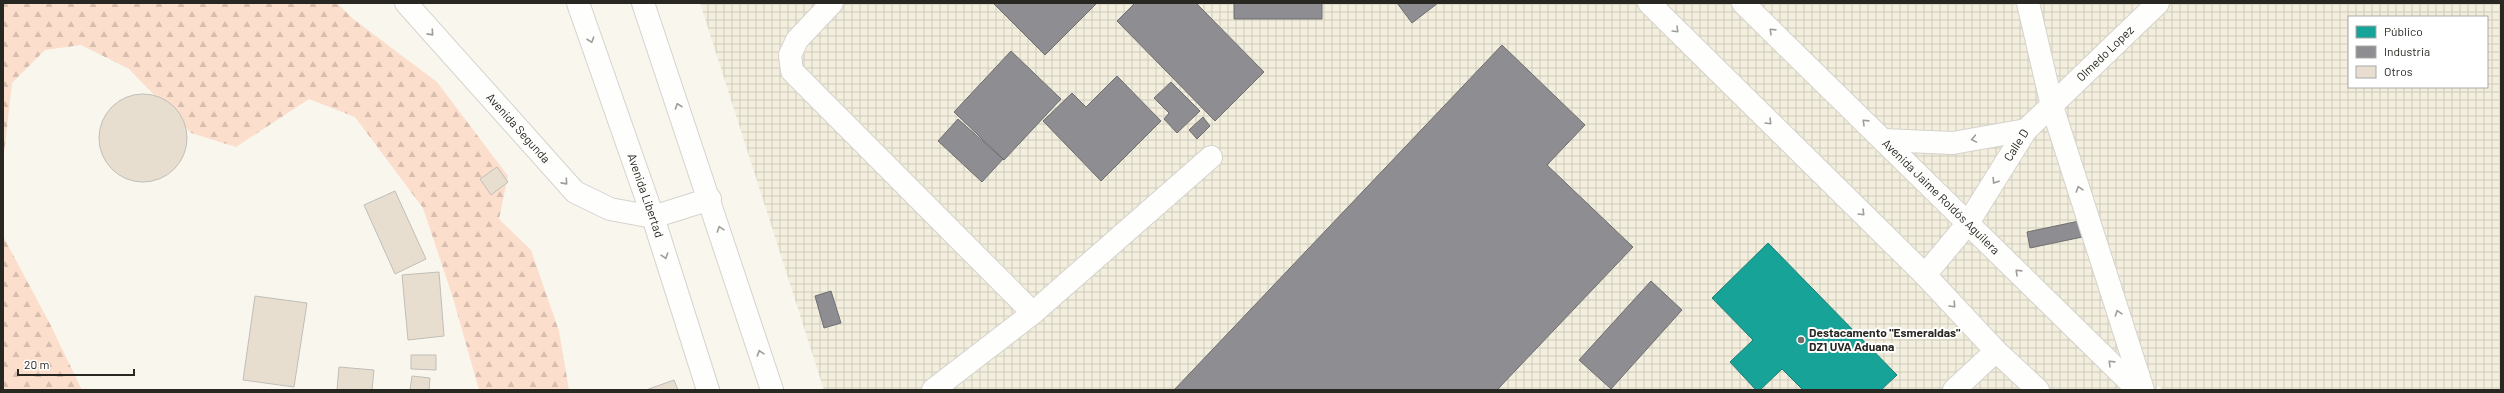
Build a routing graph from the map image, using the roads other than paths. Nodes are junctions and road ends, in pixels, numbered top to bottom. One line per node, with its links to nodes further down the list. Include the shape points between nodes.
1 (406, 3): 14 (street, Avenida Segunda, one-way to 14, via 575,192 610,209)
2 (578, 3): 14 (street, Avenida Libertad, one-way to 14)
3 (644, 3): 13 (street, one-way to 3)
4 (1649, 3): 16 (street, one-way to 16)
5 (1743, 3): 11 (street, Avenida Jaime Roldós Aguilera, one-way to 5)
6 (2028, 3): 9 (street)
7 (2158, 3): 9 (street, Olmedo Lopez)
8 (830, 4): 17 (street, via 797,40 790,55 792,71)
9 (2052, 106): 10 (street, Calle D); 25 (street, one-way to 9)
10 (2026, 130): 11 (street, one-way to 11, via 1953,143); 15 (street, Calle D, one-way to 15)
11 (1883, 140): 15 (street, Avenida Jaime Roldós Aguilera)
12 (1211, 157): 17 (street)
13 (710, 200): 14 (street); 20 (street, one-way to 13)
14 (653, 217): 19 (street, Avenida Libertad, one-way to 19)
15 (1968, 223): 16 (street, Calle D); 24 (street, Avenida Jaime Roldós Aguilera, one-way to 15)
16 (1925, 275): 18 (street, one-way to 18)
17 (1033, 313): 21 (street)
18 (1996, 351): 22 (street); 23 (street)
19 (708, 390)
20 (772, 390)
21 (933, 390)
22 (1954, 390)
23 (2038, 390)
24 (2138, 390)
25 (2143, 390)

